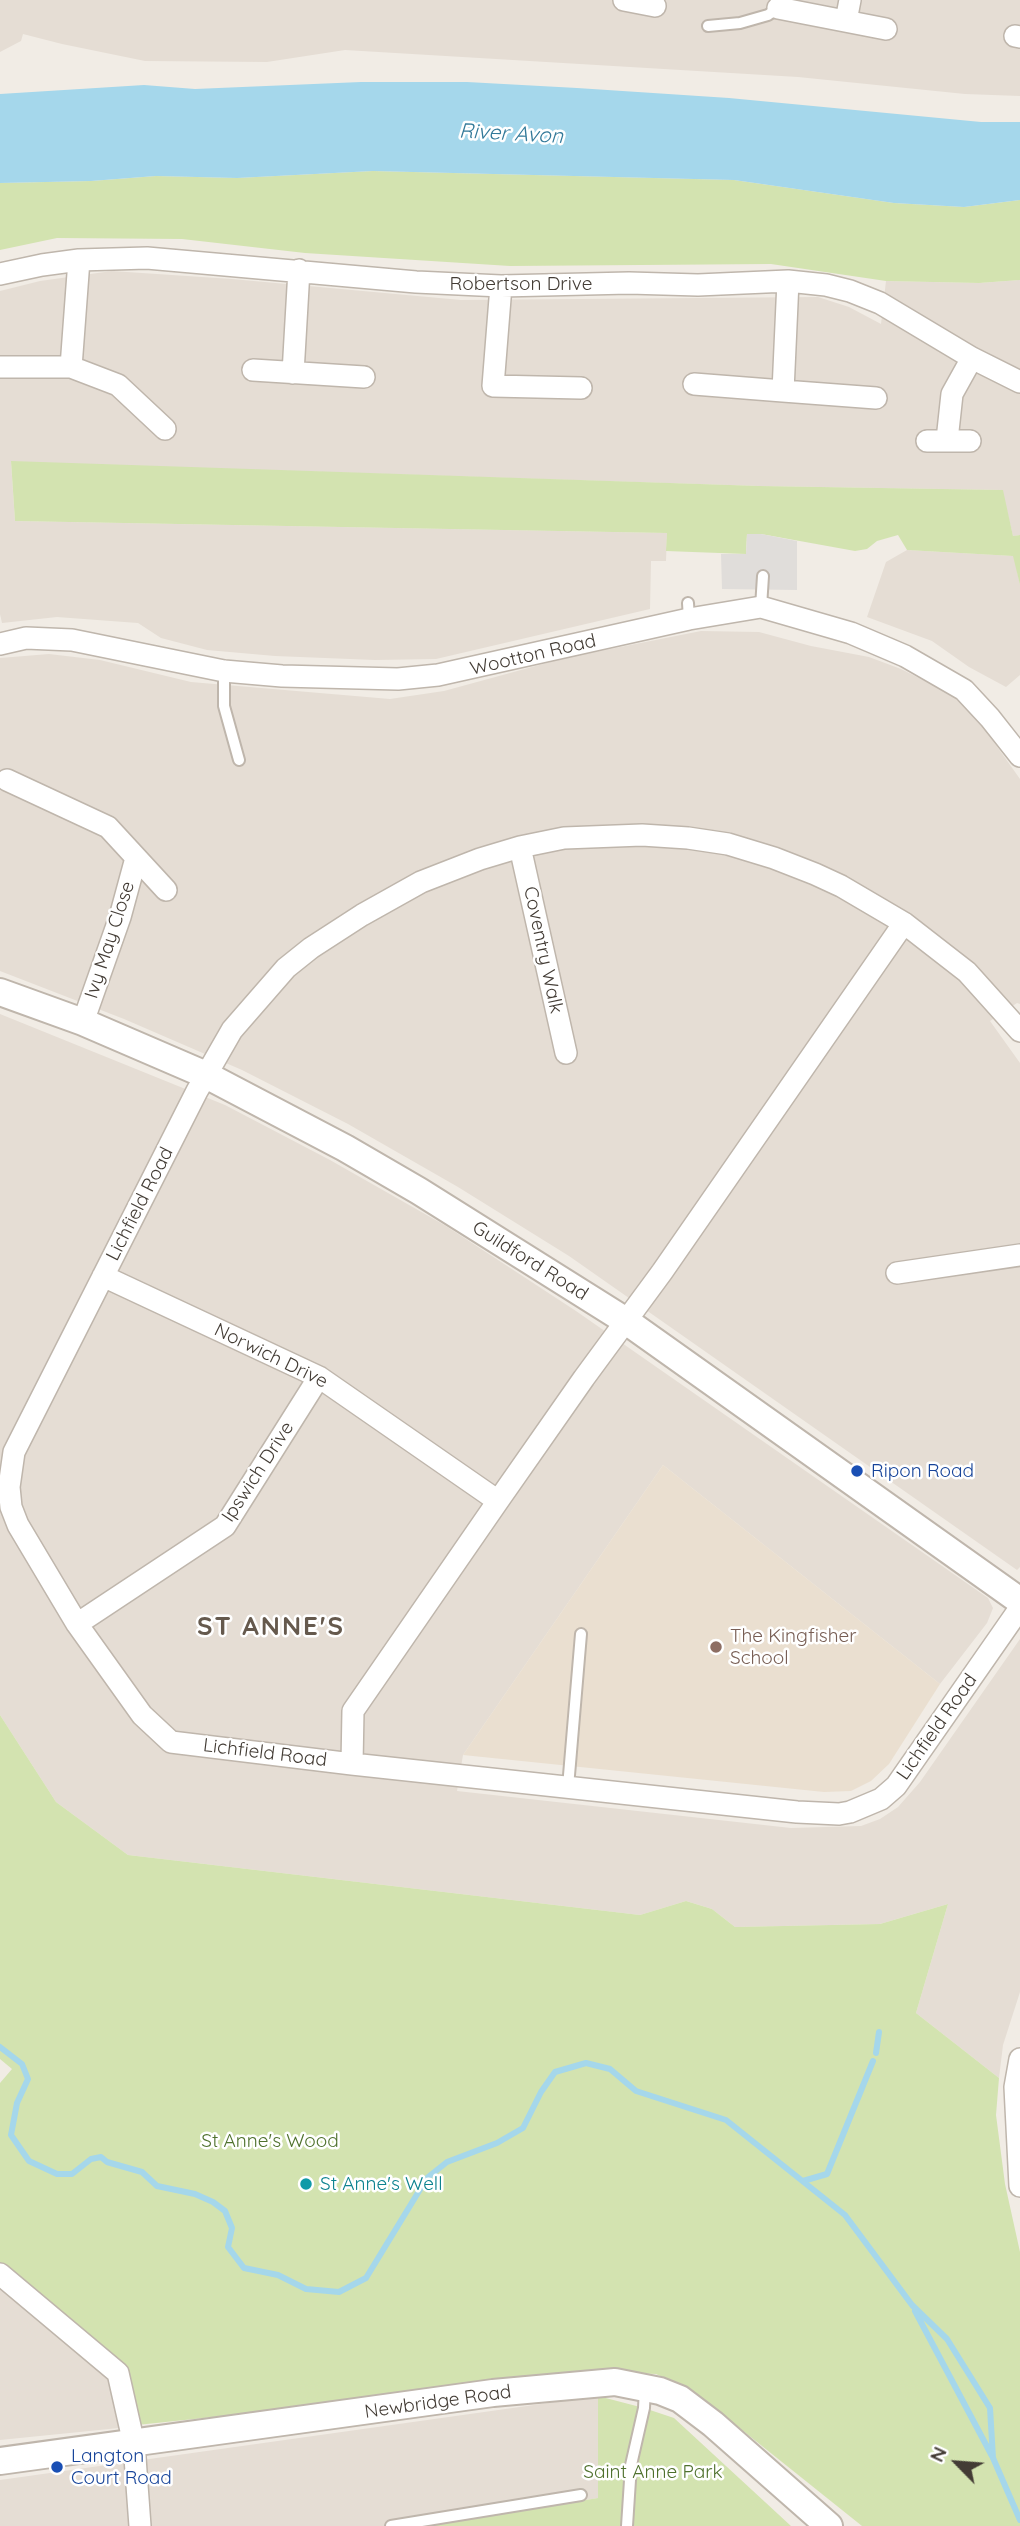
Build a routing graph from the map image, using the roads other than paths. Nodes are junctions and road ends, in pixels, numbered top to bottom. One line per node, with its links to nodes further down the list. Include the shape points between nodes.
1 (629, 0): 3 (street)
2 (850, 0): 5 (street)
3 (655, 6)
4 (778, 8): 5 (street); 6 (lane, via 740,23)
5 (846, 21): 7 (street)
6 (708, 26)
7 (886, 29)
8 (79, 260): 9 (street, Robertson Drive, via 147,258); 10 (street, Robertson Drive); 15 (street)
9 (299, 270): 12 (street, Robertson Drive); 17 (street)
10 (0, 275)
11 (788, 281): 12 (street, Robertson Drive); 13 (street, Robertson Drive, via 866,296); 22 (street)
12 (501, 286): 21 (street, via 494,386)
13 (972, 358): 19 (street, Robertson Drive); 25 (street, via 953,394 937,441)
14 (0, 367): 15 (street)
15 (71, 367): 24 (street, via 118,385)
16 (253, 370): 17 (street)
17 (293, 373): 18 (street)
18 (364, 377)
19 (1020, 382)
20 (694, 384): 22 (street)
21 (582, 388)
22 (783, 391): 23 (street)
23 (876, 398)
24 (165, 429)
25 (970, 441)
26 (763, 576): 27 (lane)
27 (761, 607): 29 (street, Wootton Road, via 689,611 438,676 320,678); 30 (street, Wootton Road, via 851,633 905,656 964,690)
28 (0, 644): 29 (street, Wootton Road, via 26,638 72,640)
29 (224, 671): 31 (lane, via 224,706)
30 (1020, 756)
31 (239, 760)
32 (7, 780): 34 (street, Ivy May Close, via 108,827)
33 (520, 847): 36 (street, Lichfield Road, via 612,834 728,844 816,874); 40 (street, Coventry Walk); 41 (street, Lichfield Road, via 421,882 311,948 259,996)
34 (136, 859): 35 (street, Ivy May Close); 38 (street, Ivy May Close)
35 (166, 890)
36 (904, 923): 39 (street, Lichfield Road, via 967,972); 45 (street)
37 (0, 992): 38 (street, Guildford Road)
38 (83, 1022): 41 (street, Guildford Road)
39 (1020, 1031)
40 (566, 1053)
41 (206, 1075): 44 (street, Lichfield Road); 45 (street, Guildford Road, via 419,1191)
42 (1020, 1255): 43 (street)
43 (897, 1273)
44 (103, 1276): 46 (street, Norwich Drive); 50 (street, Lichfield Road, via 14,1452 9,1476 11,1507 18,1525)
45 (626, 1321): 47 (street); 48 (street, Guildford Road)
46 (319, 1377): 47 (street, Norwich Drive); 50 (street, Ipswich Drive, via 225,1527)
47 (498, 1501): 52 (street, via 353,1711)
48 (1020, 1601)
49 (1020, 1608): 53 (street, Lichfield Road, via 904,1777 881,1799 862,1808 839,1814 797,1812)
50 (78, 1624): 52 (street, Lichfield Road, via 142,1715 171,1742)
51 (581, 1634): 53 (lane)
52 (352, 1764): 53 (street, Lichfield Road)
53 (568, 1787)
54 (1020, 2060): 55 (street, via 1015,2087)
55 (1020, 2186)
56 (0, 2274): 58 (street, via 118,2372)
57 (645, 2387): 58 (street, Newbridge Road, via 615,2382 493,2393); 63 (lane, via 645,2407 631,2465); 64 (street, Newbridge Road, via 691,2407)
58 (134, 2444): 59 (street, Newbridge Road); 61 (street)
59 (0, 2461)
60 (581, 2495): 62 (lane)
61 (140, 2526)
62 (391, 2526)
63 (627, 2526)
64 (829, 2526)

